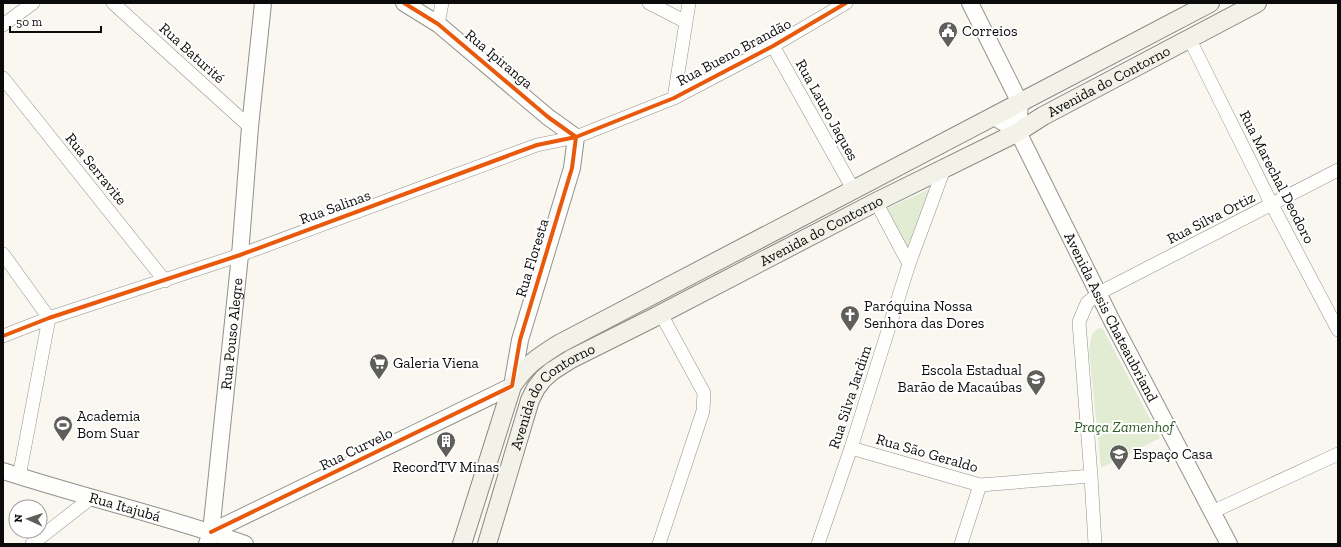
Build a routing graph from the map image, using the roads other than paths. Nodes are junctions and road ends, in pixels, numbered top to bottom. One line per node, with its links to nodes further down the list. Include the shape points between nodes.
1 (33, 3): 14 (street)
2 (113, 3): 21 (street, Rua Baturité)
3 (263, 3): 21 (street, Rua Pouso Alegre)
4 (404, 3): 13 (street, Rua Ipiranga)
5 (442, 3): 13 (street)
6 (649, 3): 12 (street)
7 (689, 3): 12 (street)
8 (846, 3): 16 (street, Rua Bueno Brandão)
9 (970, 3): 19 (street)
10 (1210, 3): 19 (main road, Avenida do Contorno)
11 (1257, 3): 15 (main road, Avenida do Contorno)
12 (686, 22): 18 (street)
13 (438, 24): 23 (street, Rua Ipiranga, via 548,117)
14 (3, 25)
15 (1189, 38): 22 (main road, Avenida do Contorno); 28 (street, Rua Marechal Deodoro)
16 (773, 46): 18 (street, Rua Bueno Brandão); 26 (street, Rua Lauro Jaques)
17 (3, 78): 32 (street, Rua Serravite)
18 (674, 98): 23 (street, Rua Salinas)
19 (1020, 103): 20 (main road, Avenida do Contorno); 22 (street)
20 (993, 116): 22 (street); 26 (main road, Avenida do Contorno)
21 (250, 127): 30 (street, Rua Pouso Alegre)
22 (1018, 132): 24 (main road, Avenida do Contorno); 33 (street, Avenida Assis Chateaubriand)
23 (576, 137): 30 (street, Rua Salinas, via 537,145); 38 (street, Rua Floresta, via 572,168 520,340)
24 (944, 169): 27 (main road, Avenida do Contorno); 31 (street, Rua Silva Jardim)
25 (1338, 170): 28 (street, Rua Silva Ortiz)
26 (853, 189): 38 (main road, Avenida do Contorno, via 559,344 532,362)
27 (876, 202): 31 (street); 34 (main road, Avenida do Contorno)
28 (1272, 205): 33 (street, Rua Silva Ortiz); 36 (street, Rua Marechal Deodoro)
29 (3, 254): 35 (street)
30 (240, 255): 32 (street, Rua Salinas); 48 (street, Rua Pouso Alegre)
31 (909, 264): 40 (street, Rua Silva Jardim)
32 (165, 281): 35 (street, Rua Salinas)
33 (1099, 294): 43 (street, Rua Silva Ortiz, via 1087,303 1079,322); 47 (street, Avenida Assis Chateaubriand)
34 (661, 314): 39 (main road, Avenida do Contorno, via 552,371 540,383); 53 (street, via 704,394 704,402)
35 (49, 318): 37 (street, Rua Salinas); 44 (street)
36 (1338, 330)
37 (3, 336)
38 (512, 386): 39 (main road); 48 (street, Rua Curvelo); 51 (main road, Avenida do Contorno)
39 (530, 400): 52 (main road, Avenida do Contorno)
40 (850, 448): 45 (street, Rua São Geraldo); 54 (street, Rua Silva Jardim)
41 (1338, 454): 47 (street)
42 (3, 472): 44 (street, Rua Itajubá)
43 (1091, 476): 45 (street, Rua São Geraldo); 56 (street, Rua Silva Ortiz)
44 (20, 477): 46 (street, Rua Itajubá)
45 (980, 484): 55 (street)
46 (91, 498): 48 (street, Rua Itajubá); 49 (street)
47 (1212, 512): 57 (street, Avenida Assis Chateaubriand)
48 (209, 538): 50 (street, Rua Itajubá)
49 (32, 544)
50 (245, 544)
51 (462, 544)
52 (487, 544)
53 (659, 544)
54 (818, 544)
55 (961, 544)
56 (1095, 544)
57 (1230, 544)

